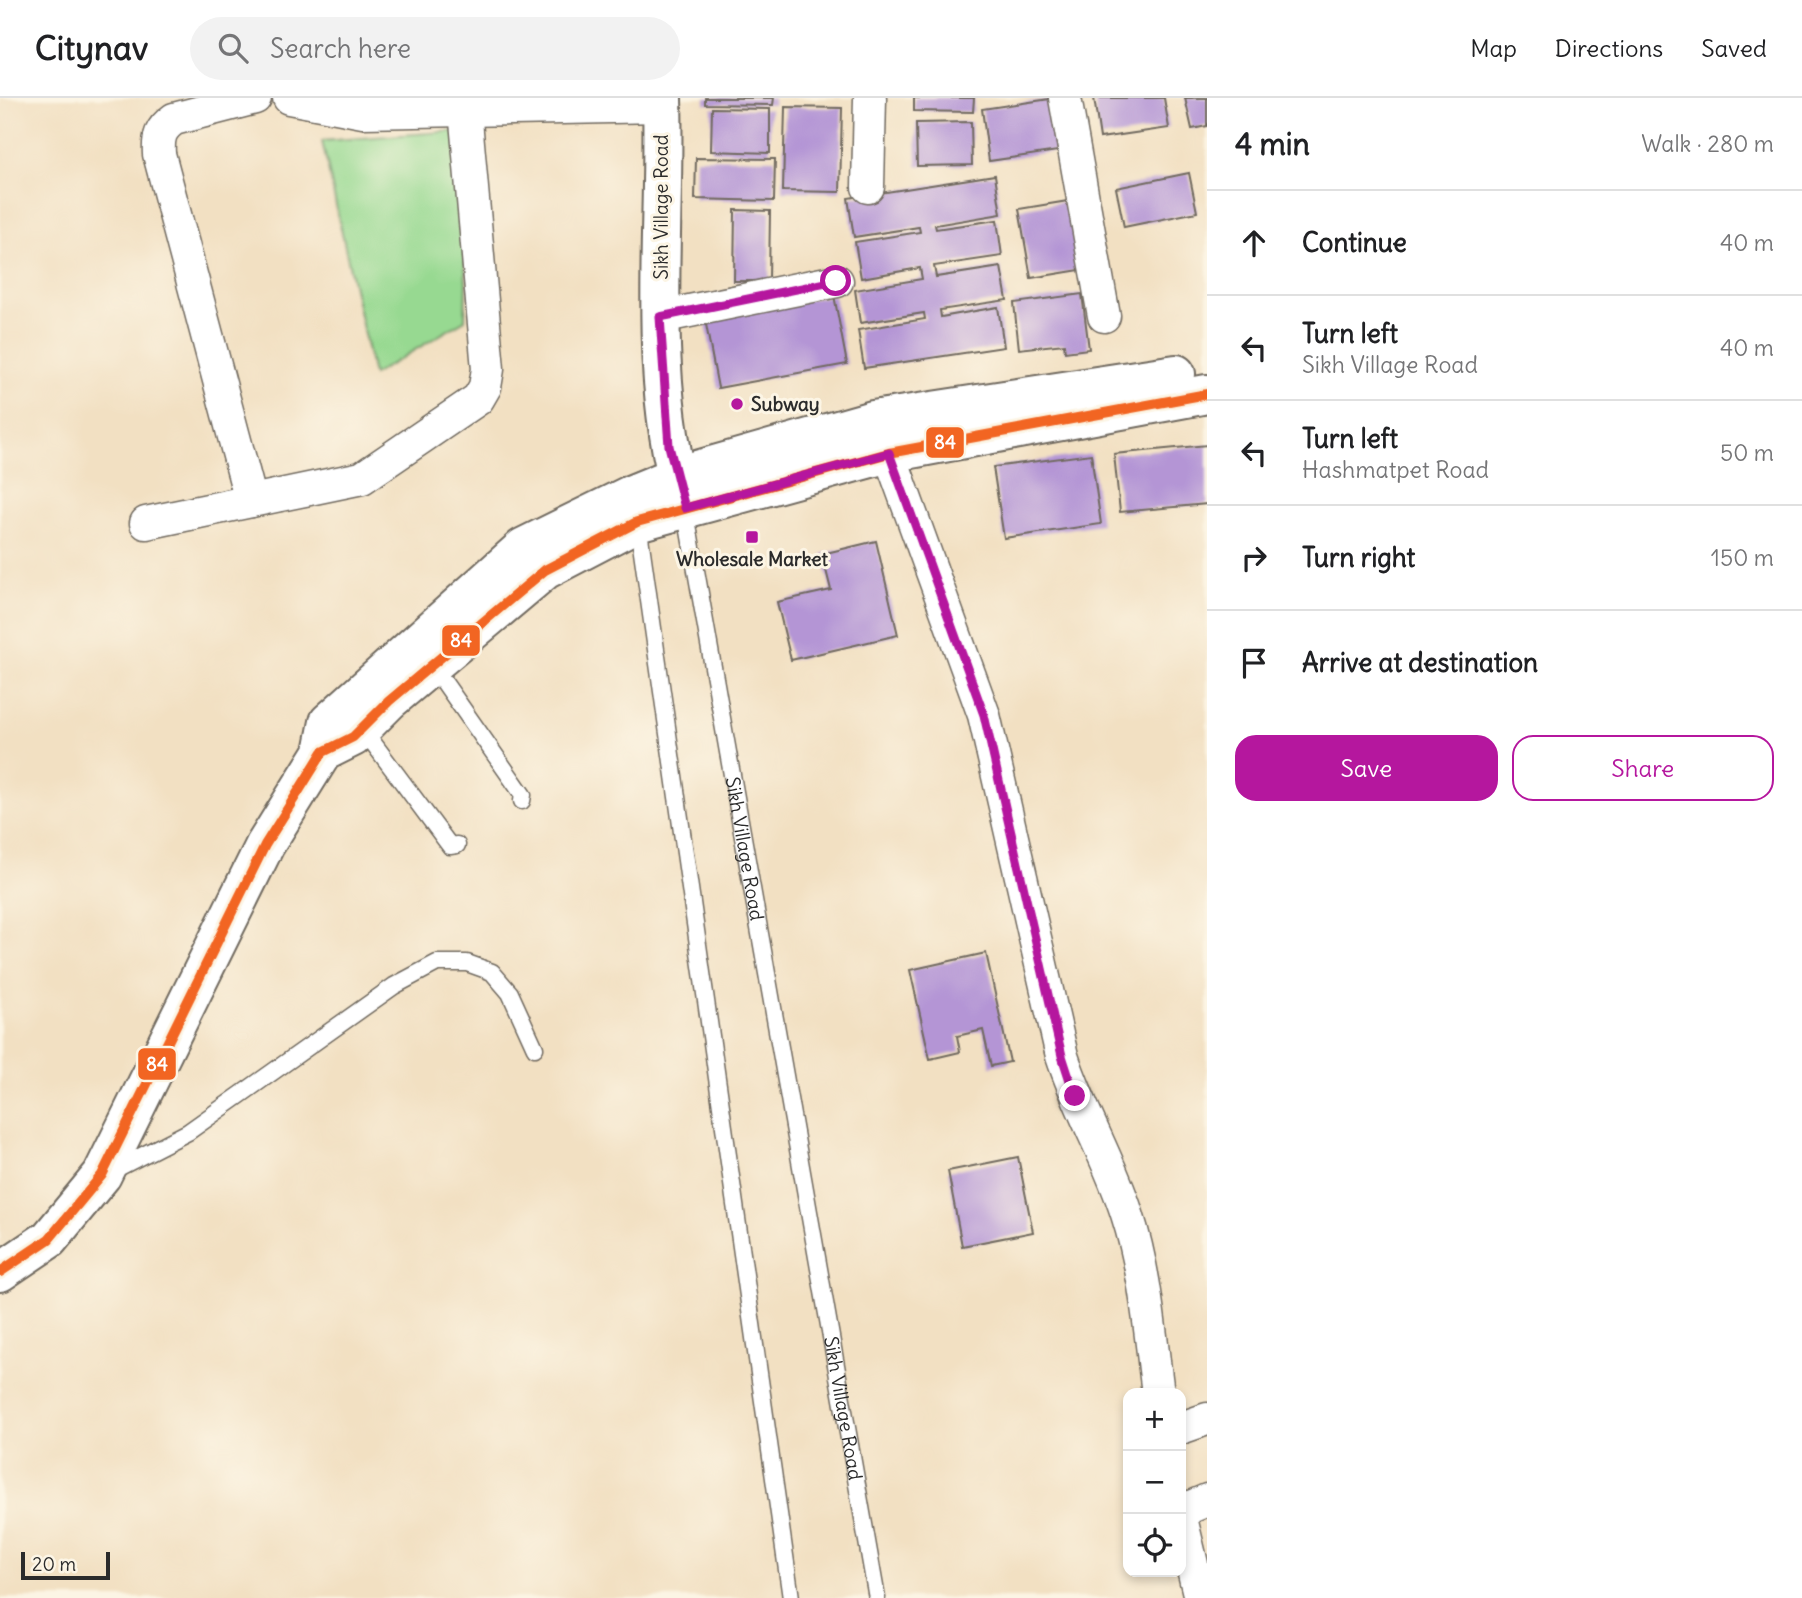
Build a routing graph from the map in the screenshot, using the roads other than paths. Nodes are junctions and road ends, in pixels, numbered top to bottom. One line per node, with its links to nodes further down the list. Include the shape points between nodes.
1 (256, 98): 15 (street, via 174,119 159,137 159,154)
2 (289, 98): 6 (street, via 363,112)
3 (870, 98): 7 (street)
4 (1065, 98): 9 (street)
5 (662, 102): 6 (street); 10 (main road, Sikh Village Road)
6 (465, 104): 15 (street, via 488,369 485,387 467,410 362,478)
7 (868, 187)
8 (836, 281): 10 (street)
9 (1104, 316)
10 (660, 317): 14 (main road, Sikh Village Road, via 669,446)
11 (1207, 369): 14 (main road, via 873,420)
12 (1207, 394): 13 (main road)
13 (889, 453): 14 (main road); 26 (street, via 984,715 1062,1056 1138,1251)
14 (680, 492): 16 (main road); 33 (lane, Sikh Village Road)
15 (251, 501): 17 (street)
16 (634, 508): 18 (main road, via 545,570); 20 (main road, via 524,547 329,722); 32 (lane)
17 (146, 523)
18 (432, 665): 19 (main road); 21 (lane, via 523,795)
19 (362, 728): 20 (main road); 22 (lane, via 450,846)
20 (323, 752): 24 (main road, via 265,845)
21 (522, 800)
22 (457, 845)
23 (536, 1048): 24 (lane, via 510,993 492,972 467,962 437,963 394,986 188,1132)
24 (102, 1175): 25 (main road, via 49,1239)
25 (0, 1272)
26 (1157, 1388)
27 (1207, 1419): 28 (street)
28 (1186, 1426)
29 (1207, 1500): 30 (street)
30 (1186, 1508)
31 (1186, 1539): 34 (street)
32 (791, 1598)
33 (877, 1598)
34 (1200, 1598)

